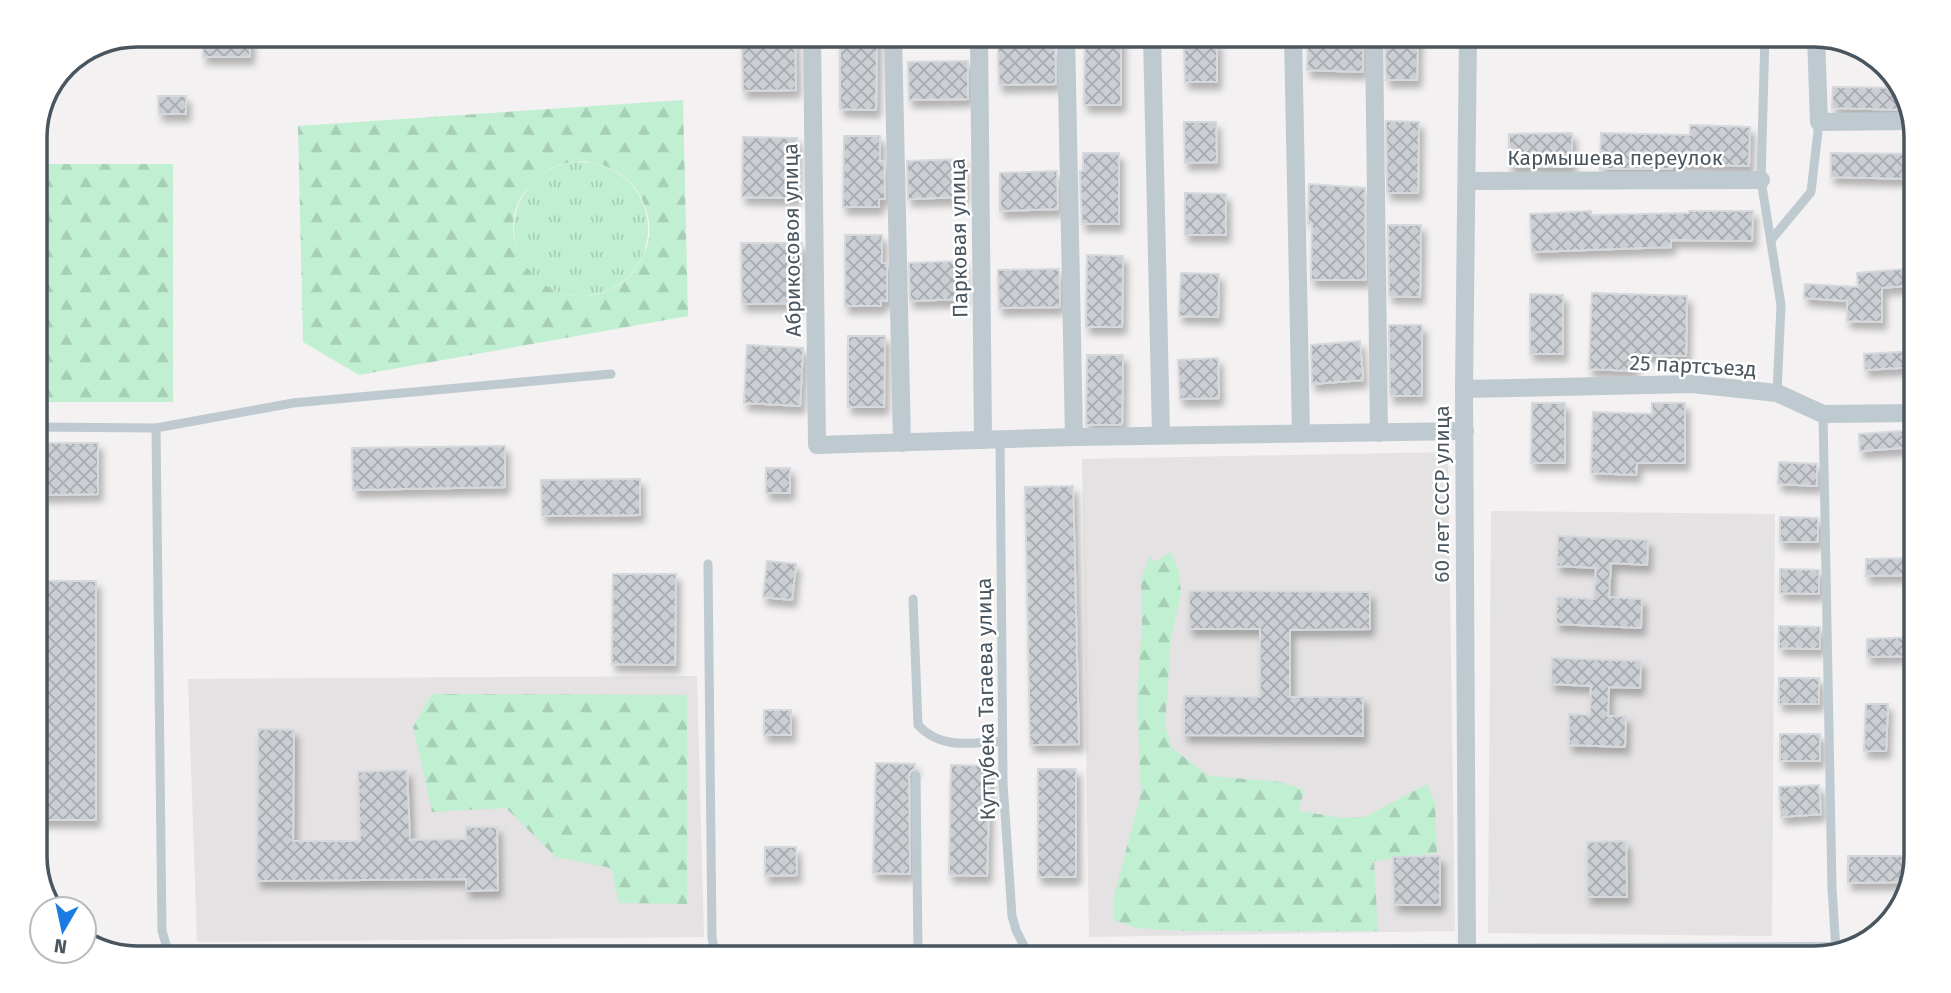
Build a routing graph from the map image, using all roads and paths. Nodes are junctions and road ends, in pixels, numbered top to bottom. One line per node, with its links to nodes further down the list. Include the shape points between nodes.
1 (812, 47): 29 (street, Абрикосовоя улица, via 817,445)
2 (893, 47): 29 (street)
3 (979, 47): 28 (street, Парковая улица)
4 (1066, 47): 27 (street)
5 (1152, 47): 26 (street)
6 (1293, 47): 24 (street)
7 (1374, 47): 25 (street)
8 (1468, 47): 14 (street, 60 лет СССР улица)
9 (1765, 47): 13 (lane)
10 (1816, 47): 12 (street)
11 (1902, 121): 12 (street)
12 (1819, 122): 15 (lane, via 1811,192)
13 (1761, 180): 14 (street, Кармышева переулок); 15 (lane)
14 (1468, 181): 17 (street, 60 лет СССР улица)
15 (1771, 240): 18 (lane, via 1781,305)
16 (611, 374): 22 (lane, via 293,403)
17 (1464, 389): 18 (street, 25 партсъезд, via 1692,384); 23 (street, 60 лет СССР улица)
18 (1777, 393): 20 (street, 25 партсъезд)
19 (1904, 413): 20 (street, 25 партсъезд)
20 (1823, 414): 34 (lane, via 1832,888)
21 (47, 427): 22 (lane)
22 (156, 428): 35 (lane, via 162,931)
23 (1465, 431): 25 (street); 39 (street, 60 лет СССР улица)
24 (1301, 433): 25 (street); 26 (street)
25 (1379, 433)
26 (1160, 435): 27 (street)
27 (1074, 437): 28 (street)
28 (991, 439): 29 (street); 32 (lane, Куттубека Тагаева улица)
29 (902, 443)
30 (708, 564): 36 (lane)
31 (913, 599): 32 (lane, via 918,725 928,736 957,744)
32 (1002, 741): 38 (lane, Куттубека Тагаева улица, via 1012,916)
33 (916, 776): 37 (lane)
34 (1837, 942)
35 (166, 946)
36 (714, 946)
37 (918, 946)
38 (1024, 946)
39 (1467, 946)

